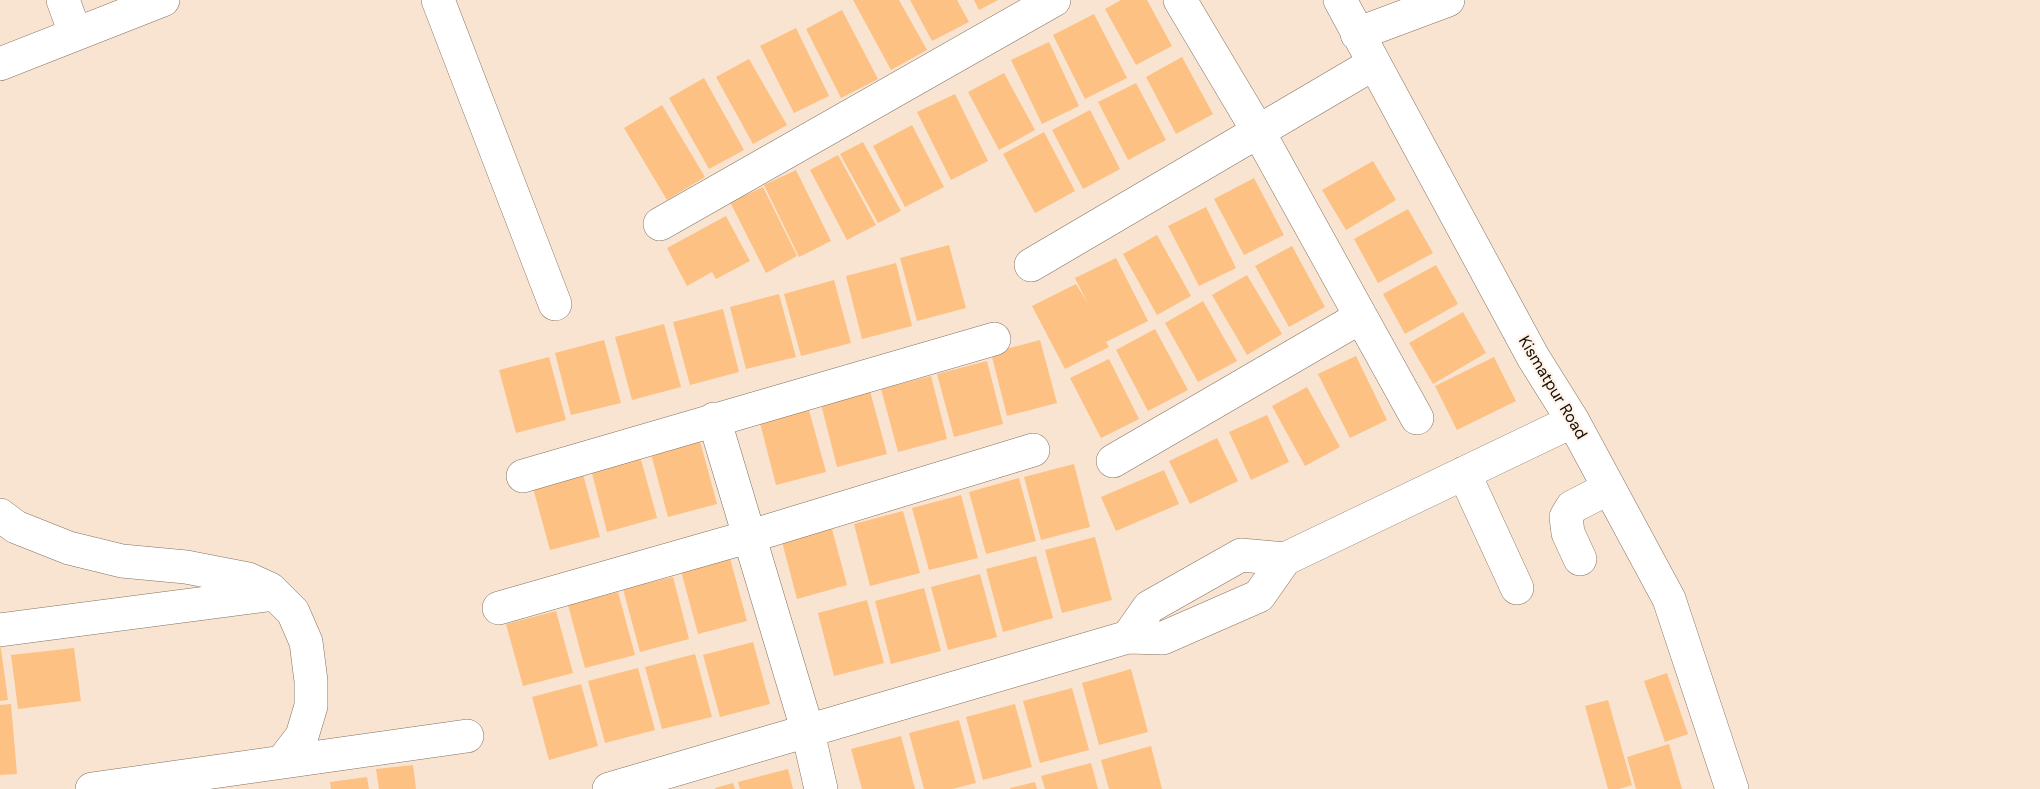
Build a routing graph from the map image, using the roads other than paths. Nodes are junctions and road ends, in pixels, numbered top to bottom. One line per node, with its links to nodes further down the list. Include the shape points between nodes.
1 (63, 0): 8 (street)
2 (163, 0): 8 (street)
3 (438, 0): 15 (street)
4 (1054, 0): 13 (street)
5 (1180, 0): 12 (street)
6 (1340, 0): 9 (street, Kismatpur Road)
7 (1448, 0): 9 (street)
8 (75, 33): 10 (street)
9 (1357, 34): 11 (street, Kismatpur Road)
10 (0, 64)
11 (1373, 64): 12 (street); 20 (street, Kismatpur Road, via 1533,357)
12 (1258, 130): 14 (street); 16 (street)
13 (660, 224)
14 (1031, 265)
15 (555, 304)
16 (1359, 318): 18 (street); 22 (street)
17 (994, 339): 19 (street)
18 (1417, 418)
19 (714, 419): 24 (street); 27 (street)
20 (1573, 421): 23 (street); 25 (street, Kismatpur Road)
21 (1033, 450): 27 (street)
22 (1113, 461)
23 (1464, 473): 28 (street); 30 (street)
24 (523, 476)
25 (1609, 488): 29 (street, via 1572,507 1566,517 1568,533); 42 (street, Kismatpur Road, via 1669,599)
26 (0, 515): 31 (street, via 16,526 69,548 122,561 186,567 248,579)
27 (751, 536): 32 (street); 35 (street)
28 (1285, 559): 34 (street, via 1259,596 1163,638); 34 (street, via 1241,555 1149,607)
29 (1580, 559)
30 (1517, 588)
31 (275, 594): 33 (street); 37 (street, via 293,612 306,642 311,681 310,706 302,736)
32 (499, 608)
33 (0, 630)
34 (1128, 637): 35 (street)
35 (808, 732): 40 (street); 41 (street)
36 (467, 736): 37 (street)
37 (282, 762): 38 (street)
38 (206, 781): 39 (street)
39 (93, 789)
40 (609, 789)
41 (821, 789)
42 (1732, 789)

